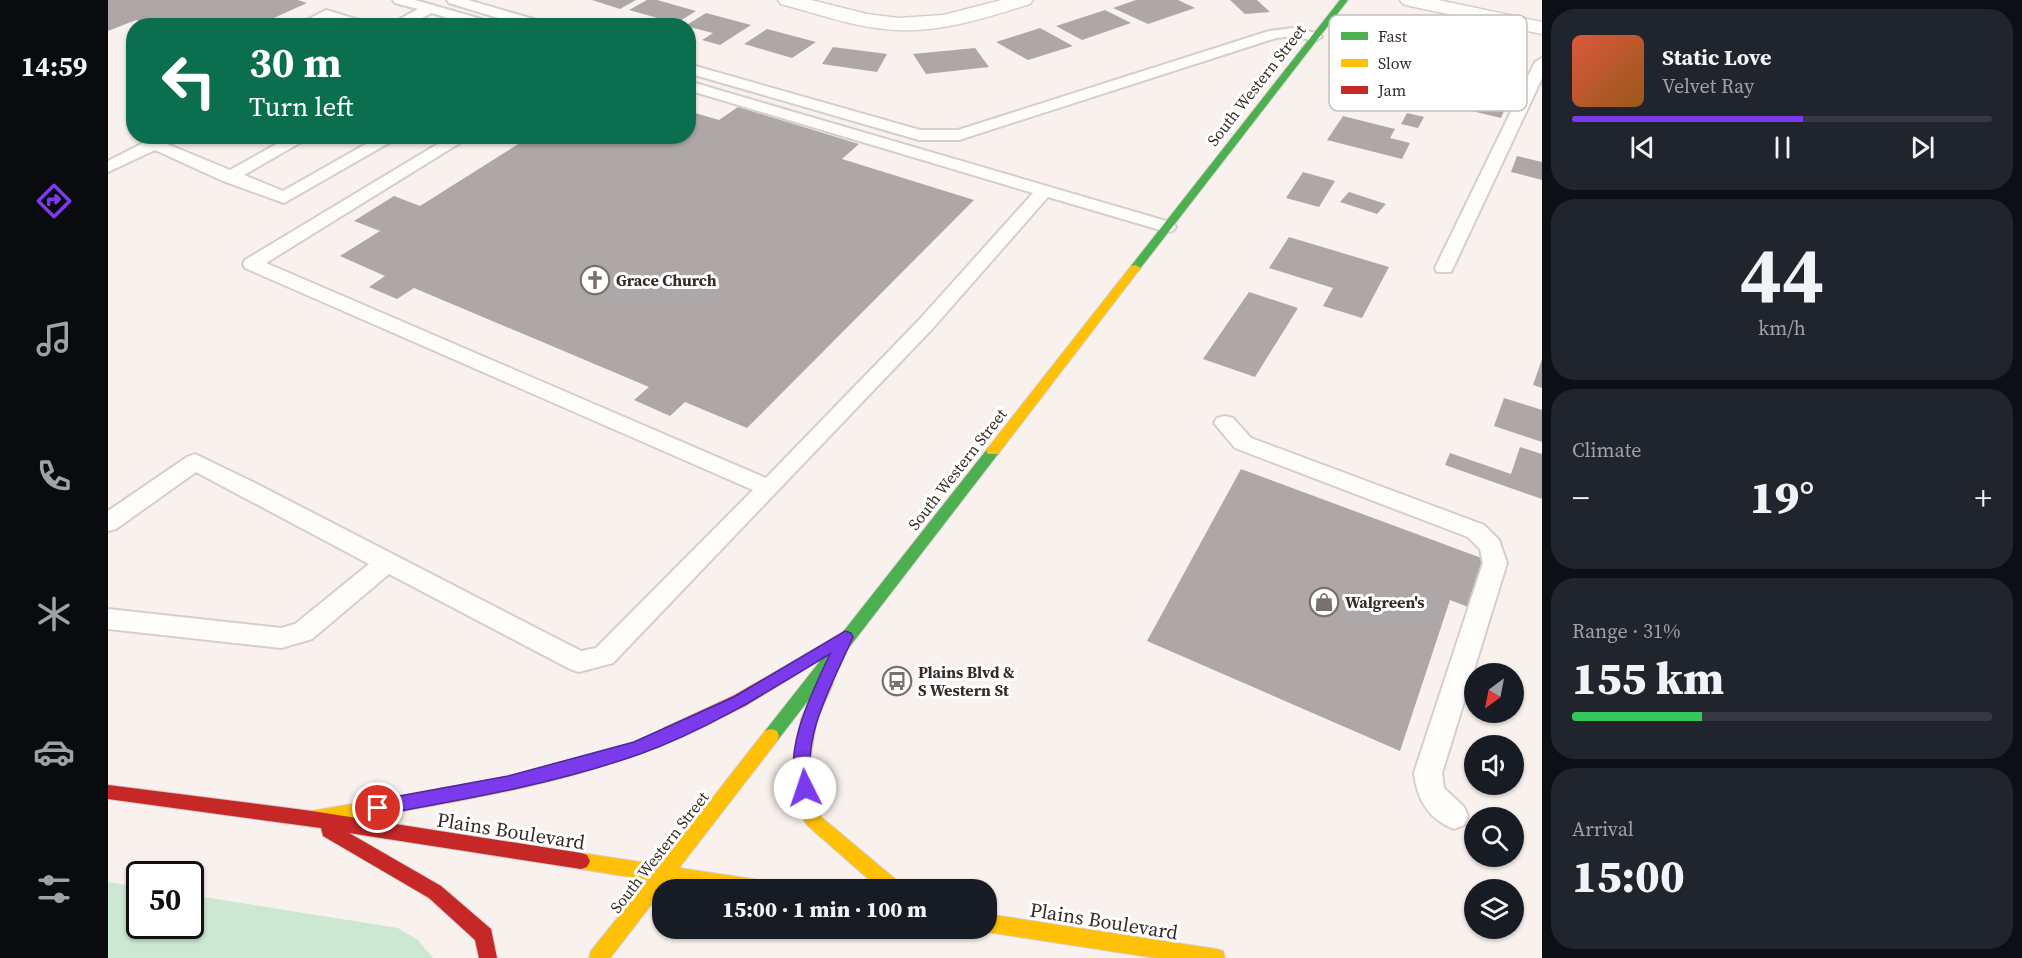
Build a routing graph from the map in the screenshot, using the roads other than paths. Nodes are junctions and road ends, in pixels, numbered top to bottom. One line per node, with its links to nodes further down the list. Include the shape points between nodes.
1 (400, 0): 7 (lane)
2 (454, 0): 14 (lane)
3 (788, 0): 4 (street, via 862,19 914,25)
4 (1023, 0)
5 (1344, 0): 8 (main road, South Western Street)
6 (1410, 0): 9 (street)
7 (430, 9): 12 (lane); 13 (lane)
8 (1332, 15)
9 (1481, 15)
10 (318, 18): 11 (lane, via 326,14)
11 (339, 18)
12 (411, 18)
13 (460, 18)
14 (515, 18)
15 (1329, 19): 18 (main road, South Western Street)
16 (1527, 25): 17 (street)
17 (1542, 28)
18 (1315, 37): 20 (lane, via 1293,32 1274,34 959,135 919,135); 32 (main road, South Western Street)
19 (1542, 62): 22 (lane)
20 (696, 70)
21 (696, 87): 31 (lane)
22 (1527, 94)
23 (1519, 111): 33 (lane)
24 (154, 144): 29 (lane)
25 (169, 144): 30 (lane)
26 (289, 144): 30 (lane)
27 (379, 144): 30 (lane, via 284,198)
28 (450, 144): 35 (lane, via 252,264)
29 (108, 167)
30 (229, 177)
31 (1044, 191): 32 (lane); 35 (lane, via 926,324)
32 (1167, 227): 39 (main road, South Western Street)
33 (1444, 268)
34 (1226, 423): 41 (lane, via 1243,443 1476,531 1491,546 1495,563 1428,773 1431,794)
35 (769, 488): 37 (lane, via 604,656 579,662)
36 (108, 523): 37 (lane, via 195,462)
37 (387, 562): 38 (lane, via 303,632 282,638)
38 (108, 619)
39 (845, 637): 42 (main road, via 739,701 637,748 508,784); 43 (main road, South Western Street); 45 (main road, via 809,719 800,773 813,820)
40 (108, 792): 42 (main road, Plains Boulevard)
41 (1454, 816)
42 (312, 819): 43 (main road, Plains Boulevard); 47 (main road, via 435,892 484,935)
43 (663, 874): 44 (main road, Plains Boulevard); 48 (main road, South Western Street)
44 (695, 879)
45 (882, 879)
46 (997, 925): 49 (main road, Plains Boulevard)
47 (488, 958)
48 (597, 958)
49 (1216, 958)

